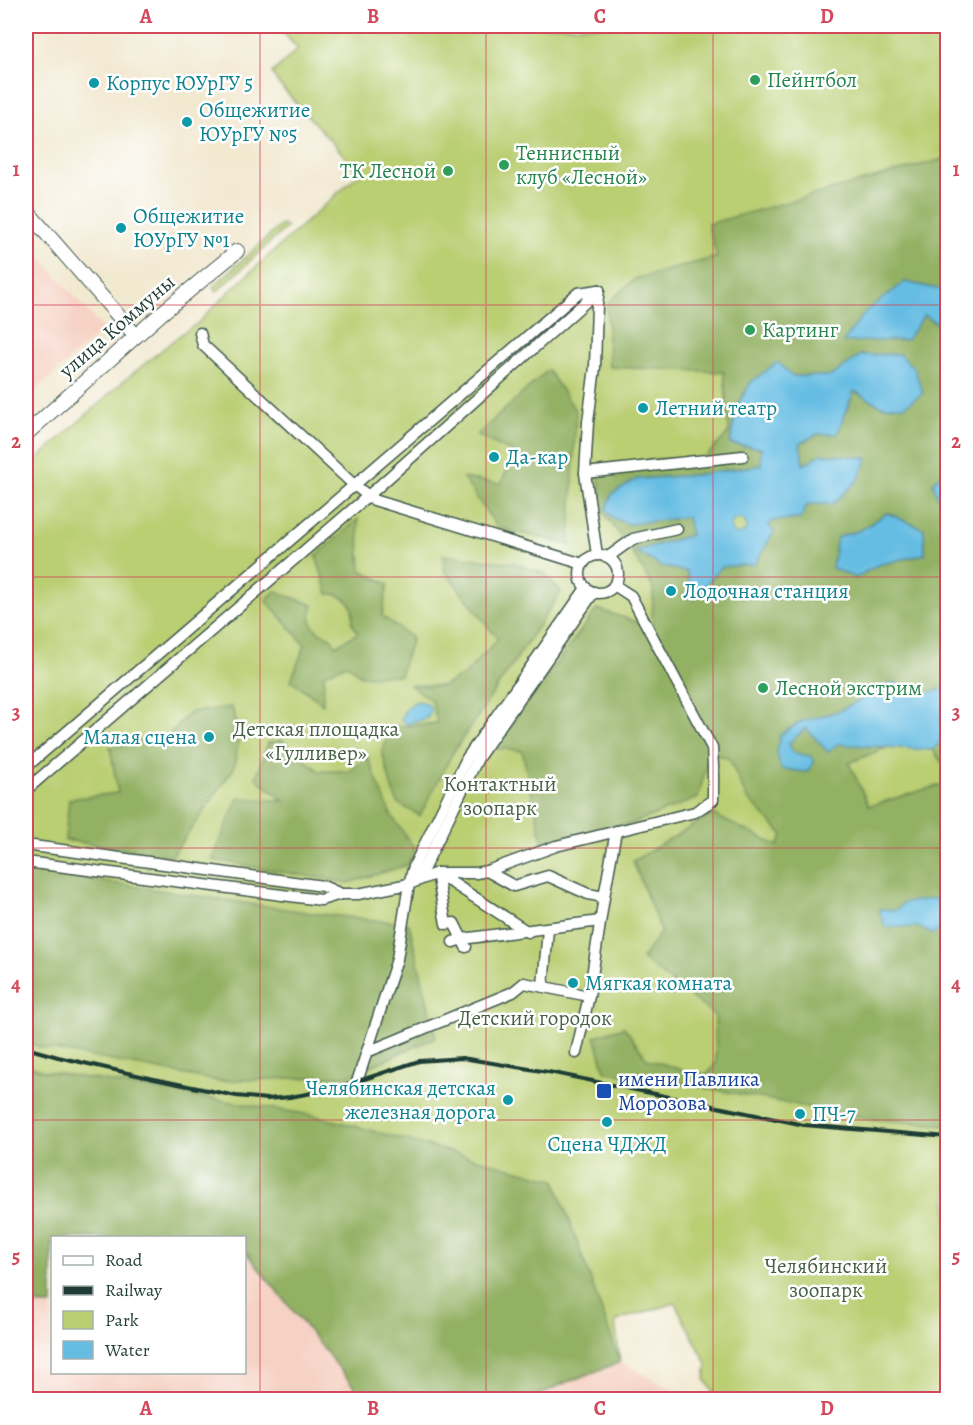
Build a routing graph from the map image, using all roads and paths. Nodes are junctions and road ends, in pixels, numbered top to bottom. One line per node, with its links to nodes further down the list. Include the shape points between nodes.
1 (26, 210): 5 (street)
2 (237, 251): 5 (street, улица Коммуны)
3 (599, 290): 8 (street); 9 (street, via 578,292); 10 (street)
4 (200, 333): 9 (street, via 203,345)
5 (136, 336): 6 (street, улица Коммуны)
6 (26, 434)
7 (743, 456): 8 (street)
8 (585, 473): 12 (street)
9 (354, 486): 10 (street); 16 (street)
10 (368, 496): 13 (street); 17 (street)
11 (677, 530): 12 (street, via 633,539)
12 (602, 556): 13 (street, via 591,557); 14 (street, via 616,567)
13 (583, 564): 15 (street, via 580,579)
14 (614, 585): 15 (street, via 605,592); 18 (street, via 631,596 711,746 713,766 713,800 695,812)
15 (590, 590): 23 (street, via 467,758)
16 (26, 767)
17 (26, 790)
18 (616, 831): 21 (street, via 556,846); 25 (street)
19 (26, 845): 24 (street, via 323,886)
20 (26, 862): 24 (street, via 321,900)
21 (487, 871): 22 (street); 25 (street, via 514,886 548,876)
22 (437, 873): 23 (street); 28 (street); 28 (street, via 446,924 454,923 460,943)
23 (409, 884): 24 (street); 31 (street, via 397,959)
24 (341, 894)
25 (604, 897): 26 (street)
26 (600, 921): 27 (street); 30 (street)
27 (548, 929): 28 (street); 29 (street)
28 (528, 932)
29 (543, 986): 30 (street); 31 (street, via 524,983 513,992)
30 (589, 996): 32 (street)
31 (367, 1052): 33 (street)
32 (576, 1053)
33 (357, 1082)

